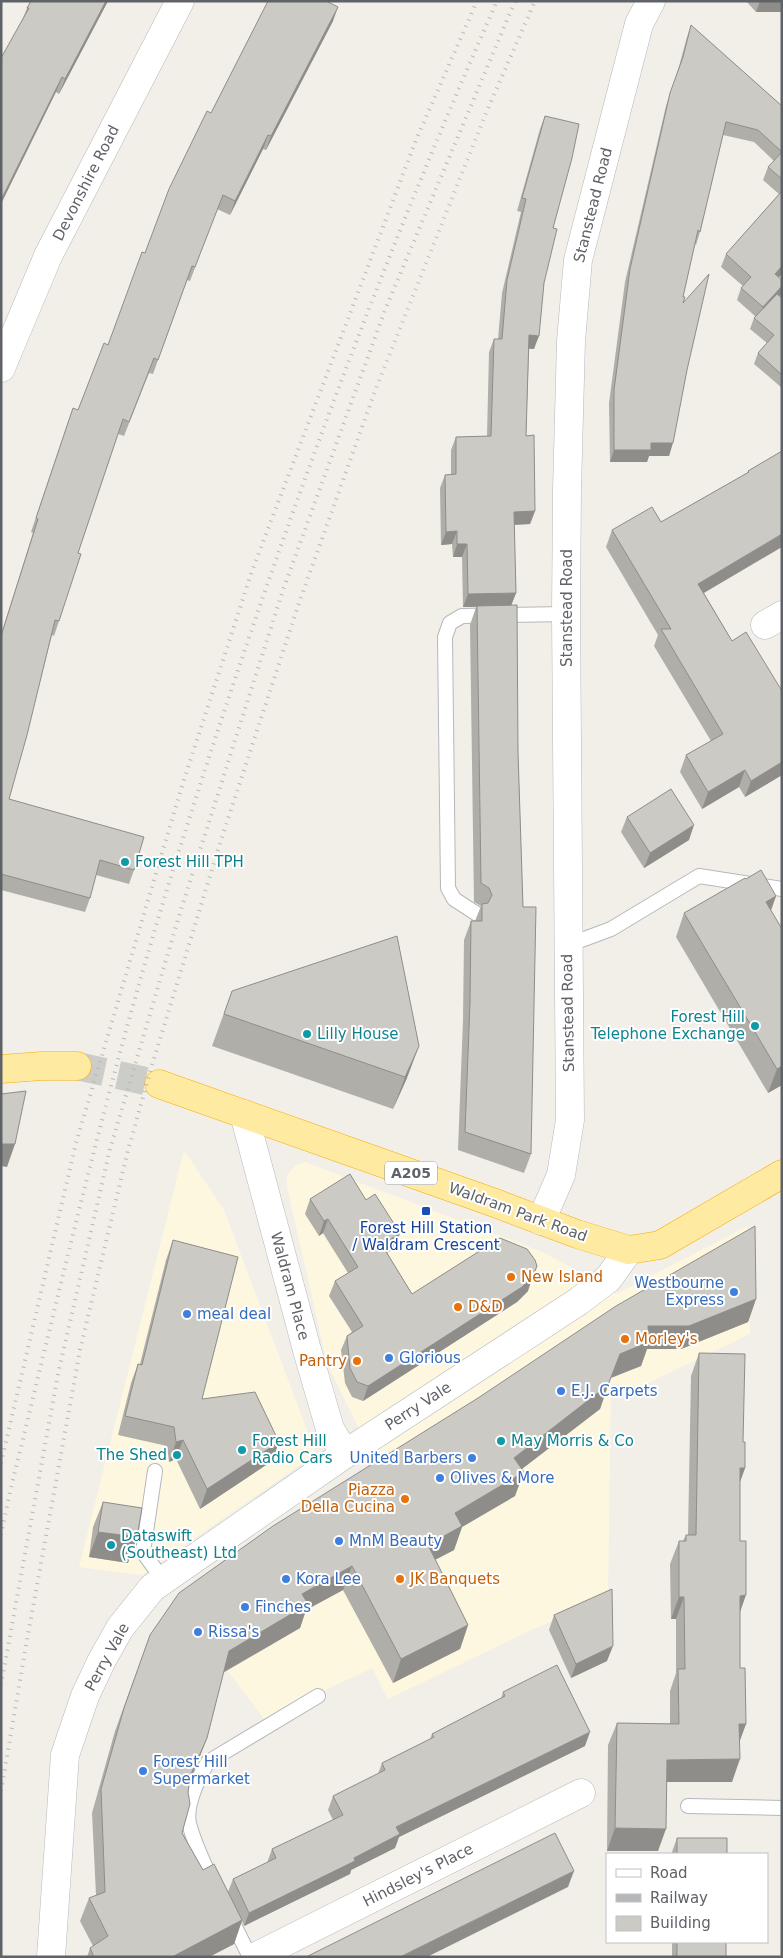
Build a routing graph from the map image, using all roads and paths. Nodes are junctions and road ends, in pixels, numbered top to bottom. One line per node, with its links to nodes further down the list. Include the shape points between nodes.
1 (180, 1): 3 (street, Devonshire Road, via 48,256)
2 (651, 1): 4 (street, Stanstead Road, via 640,24 578,260 570,341)
3 (3, 358)
4 (566, 614): 6 (lane, via 462,616 450,623 445,637 448,888 454,899); 7 (street, Stanstead Road)
5 (782, 889): 7 (lane, via 700,876 611,929)
6 (477, 914)
7 (568, 945): 13 (street, Stanstead Road, via 570,1120 561,1175)
8 (77, 1066): 9 (highway)
9 (1, 1069)
10 (159, 1084): 11 (highway, A205)
11 (244, 1114): 13 (highway, Waldram Park Road / A205); 15 (street, Waldram Place, via 330,1428)
12 (782, 1174): 14 (highway, Waldram Park Road / A205, via 660,1245)
13 (541, 1221): 14 (highway, Waldram Park Road / A205)
14 (629, 1250): 15 (street, Perry Vale, via 608,1279 579,1301)
15 (345, 1454): 17 (street, Perry Vale)
16 (155, 1471): 17 (lane, via 143,1552)
17 (163, 1580): 22 (street, Perry Vale, via 152,1588 120,1628 102,1660 85,1696 66,1755)
18 (318, 1696): 23 (lane, via 208,1762 199,1776 192,1798 189,1822)
19 (582, 1793): 24 (street, Hindsley's Place)
20 (688, 1806): 21 (lane)
21 (782, 1808)
22 (51, 1957)
23 (250, 1957)
24 (255, 1957)

